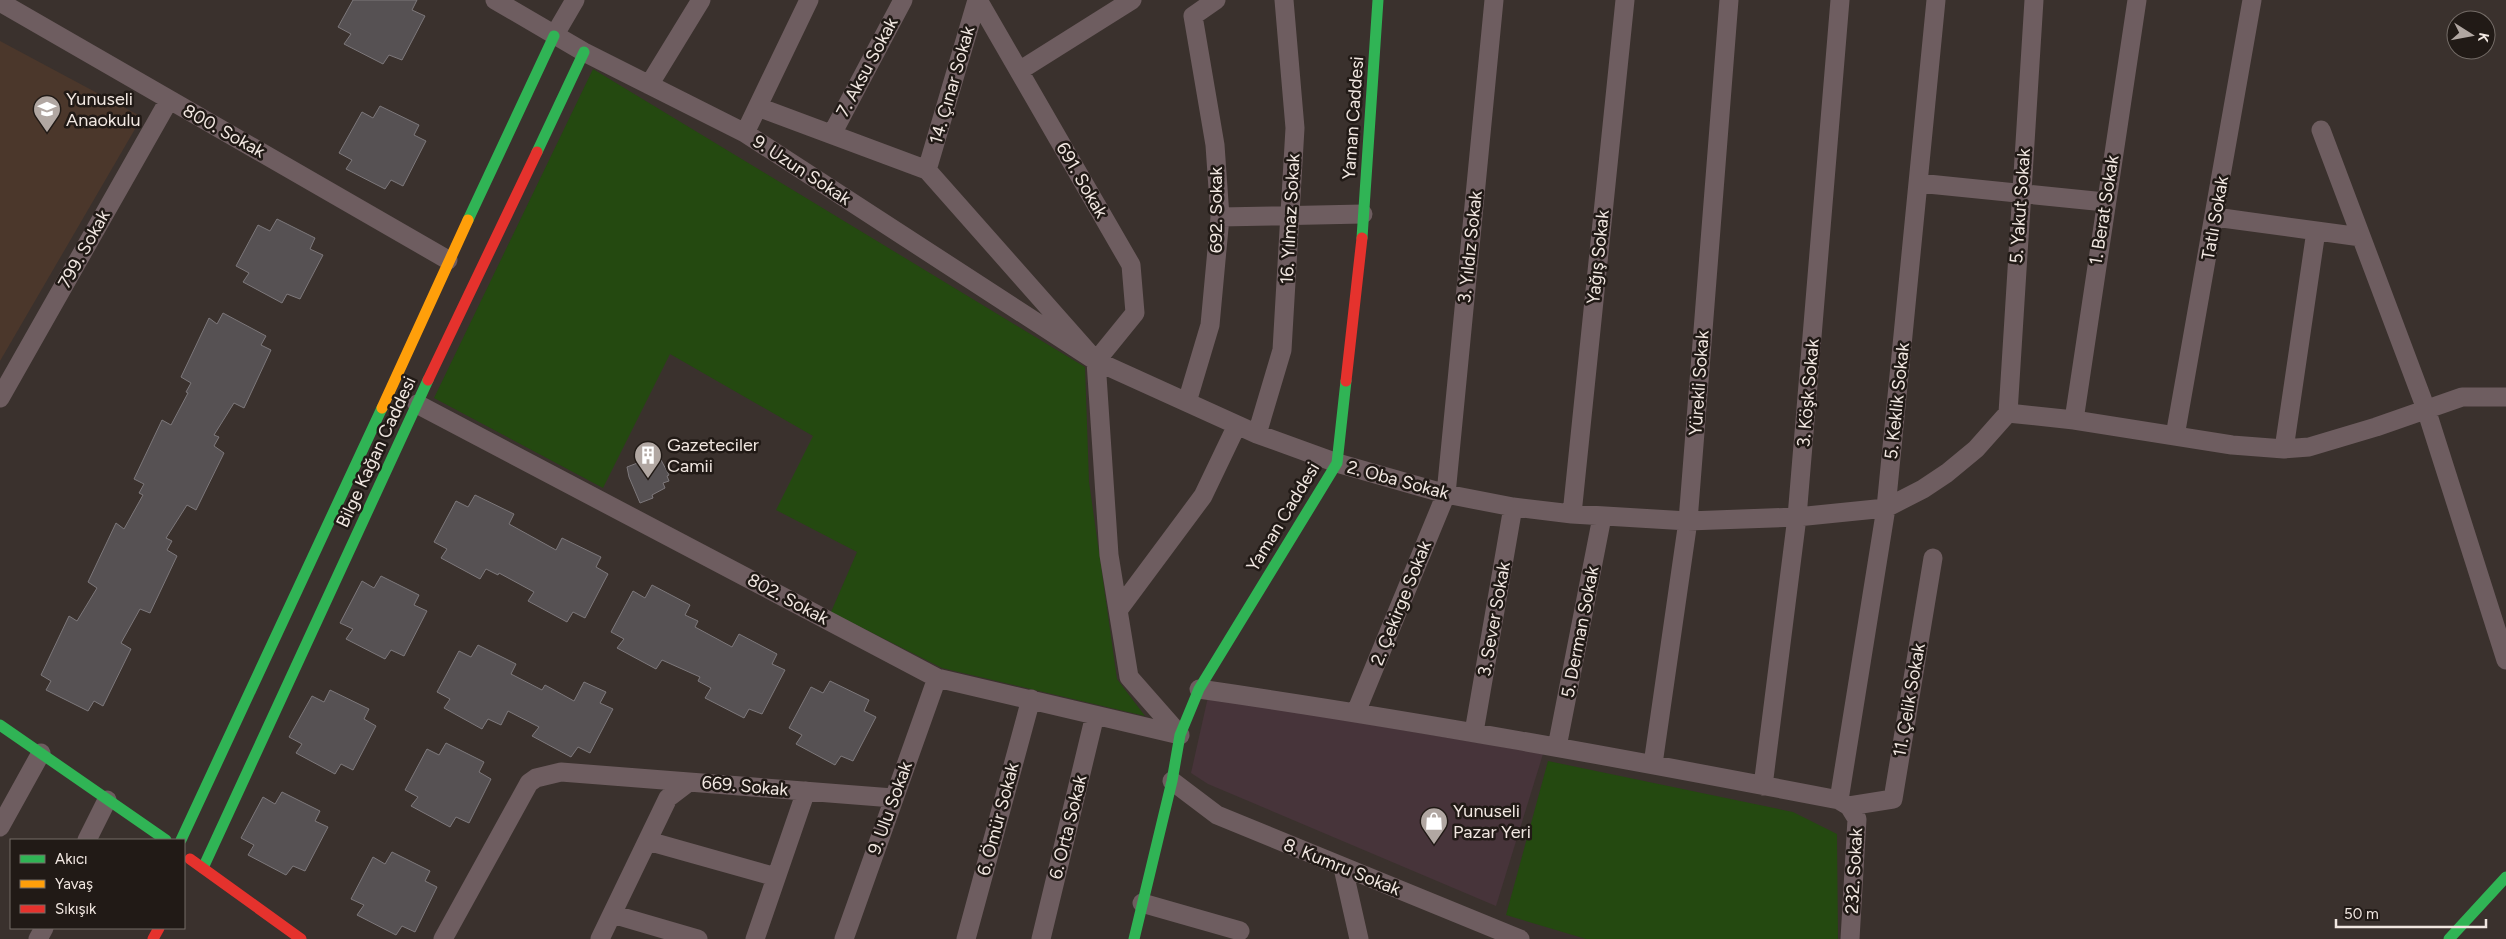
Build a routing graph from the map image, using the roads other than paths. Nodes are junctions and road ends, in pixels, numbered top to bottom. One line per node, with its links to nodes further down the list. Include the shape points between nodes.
1 (497, 0): 20 (street, 9. Uzun Sokak)
2 (575, 0): 20 (street)
3 (701, 0): 23 (street)
4 (808, 0): 25 (street)
5 (902, 0): 28 (street, 7. Aksu Sokak)
6 (978, 0): 22 (street, 691. Sokak); 29 (street, 14. Çınar Sokak)
7 (1132, 0): 22 (street)
8 (1216, 0): 35 (street, 692. Sokak, via 1193,16 1215,145)
9 (1284, 0): 34 (street, 16. Yılmaz Sokak, via 1295,128)
10 (1378, 0): 33 (street, Yaman Caddesi)
11 (1494, 0): 53 (street, 3. Yıldız Sokak)
12 (1625, 0): 56 (street, Yağış Sokak)
13 (1729, 0): 59 (street, Yürekli Sokak)
14 (1840, 0): 58 (street, 3. Köşk Sokak)
15 (1936, 0): 30 (street, 5. Keklik Sokak)
16 (2034, 0): 31 (street, 5. Yakut Sokak)
17 (2137, 0): 32 (street, 1. Berat Sokak)
18 (2252, 0): 36 (street, Tatlı Sokak)
19 (0, 2): 24 (street, 800. Sokak)
20 (554, 36): 21 (street, 9. Uzun Sokak); 39 (street, Bilge Kağan Caddesi)
21 (584, 52): 23 (street, 9. Uzun Sokak); 44 (street, Bilge Kağan Caddesi)
22 (1019, 71): 40 (street, 691. Sokak, via 1130,265 1135,313)
23 (649, 85): 27 (street, 9. Uzun Sokak)
24 (169, 100): 39 (street, 800. Sokak); 42 (street, 799. Sokak)
25 (758, 107): 27 (street); 28 (street)
26 (2321, 130): 38 (street)
27 (745, 133): 40 (street, 9. Uzun Sokak)
28 (832, 134): 29 (street)
29 (927, 170): 40 (street)
30 (1918, 183): 31 (street); 55 (street, 5. Keklik Sokak)
31 (2021, 193): 32 (street); 46 (street, 5. Yakut Sokak)
32 (2105, 202): 47 (street, 1. Berat Sokak)
33 (1363, 214): 34 (street); 52 (street, Yaman Caddesi)
34 (1290, 216): 35 (street); 49 (street, 16. Yılmaz Sokak, via 1282,350)
35 (1220, 217): 43 (street, 692. Sokak, via 1210,325)
36 (2215, 218): 37 (street); 50 (street, Tatlı Sokak)
37 (2316, 231): 38 (street); 51 (street)
38 (2361, 237): 45 (street)
39 (448, 260): 84 (street, Bilge Kağan Caddesi)
40 (1096, 361): 43 (street, 2. Oba Sokak); 61 (street, via 1109,555)
41 (2506, 397): 45 (street, via 2462,397)
42 (0, 398)
43 (1187, 402): 48 (street, 2. Oba Sokak)
44 (417, 404): 63 (street, 802. Sokak); 87 (street, Bilge Kağan Caddesi)
45 (2426, 409): 51 (street, via 2309,447); 62 (street)
46 (2008, 413): 47 (street); 55 (street, via 1976,449 1947,473)
47 (2074, 420): 50 (street)
48 (1237, 425): 49 (street, 2. Oba Sokak); 61 (street, via 1203,496)
49 (1258, 434): 52 (street, 2. Oba Sokak)
50 (2175, 436): 51 (street)
51 (2284, 449)
52 (1337, 463): 53 (street, 2. Oba Sokak); 64 (street, Yaman Caddesi)
53 (1446, 494): 54 (street, 2. Oba Sokak); 66 (street, 2. Çekirge Sokak)
54 (1513, 507): 56 (street, 2. Oba Sokak); 69 (street, 3. Sever Sokak)
55 (1886, 508): 58 (street, 2. Oba Sokak); 80 (street, 5. Keklik Sokak)
56 (1572, 514): 57 (street, 2. Oba Sokak)
57 (1602, 517): 59 (street, 2. Oba Sokak); 71 (street, 5. Derman Sokak)
58 (1797, 517): 59 (street, 2. Oba Sokak); 76 (street, 3. Köşk Sokak)
59 (1688, 521): 73 (street, Yürekli Sokak)
60 (1933, 558): 80 (street, 11. Çelik Sokak, via 1893,799)
61 (1119, 610): 70 (street, via 1130,678)
62 (2506, 660)
63 (937, 678): 65 (street, 802. Sokak); 78 (street, 9. Ulu Sokak)
64 (1199, 689): 66 (street); 70 (street, Yaman Caddesi)
65 (1031, 699): 67 (street, 802. Sokak); 102 (street, 6. Ömür Sokak)
66 (1356, 712): 69 (street)
67 (1095, 715): 70 (street, 802. Sokak); 103 (street, 6. Orta Sokak)
68 (0, 725): 72 (street)
69 (1474, 732): 71 (street)
70 (1180, 735): 74 (street, Yaman Caddesi)
71 (1557, 747): 73 (street)
72 (41, 754): 79 (street); 81 (street)
73 (1653, 764): 76 (street)
74 (1172, 781): 88 (street, 8. Kumru Sokak, via 1217,815); 91 (street, Yaman Caddesi)
75 (689, 782): 77 (street, 669. Sokak); 85 (street, 669. Sokak, via 668,798); 97 (street, via 561,772 536,778 529,783)
76 (1763, 786): 80 (street)
77 (806, 791): 78 (street, 669. Sokak); 89 (street)
78 (893, 798): 101 (street, 9. Ulu Sokak)
79 (107, 800): 82 (street); 83 (street)
80 (1844, 803): 107 (street, 232. Sokak, via 1857,819)
81 (0, 827)
82 (88, 839)
83 (165, 839)
84 (181, 839)
85 (648, 841): 89 (street); 92 (street, 669. Sokak)
86 (187, 860): 87 (street)
87 (203, 868): 96 (street)
88 (1343, 868): 94 (street, 8. Kumru Sokak); 105 (street)
89 (776, 877): 100 (street)
90 (2506, 877): 108 (street)
91 (1142, 903): 93 (street); 104 (street, Yaman Caddesi)
92 (612, 914): 95 (street); 98 (street, 669. Sokak)
93 (1240, 931)
94 (1478, 932): 106 (street, 8. Kumru Sokak)
95 (665, 934): 99 (street)
96 (301, 939)
97 (443, 939)
98 (600, 939)
99 (698, 939)
100 (755, 939)
101 (844, 939)
102 (966, 939)
103 (1040, 939)
104 (1134, 939)
105 (1359, 939)
106 (1520, 939)
107 (1850, 939)
108 (2449, 939)

